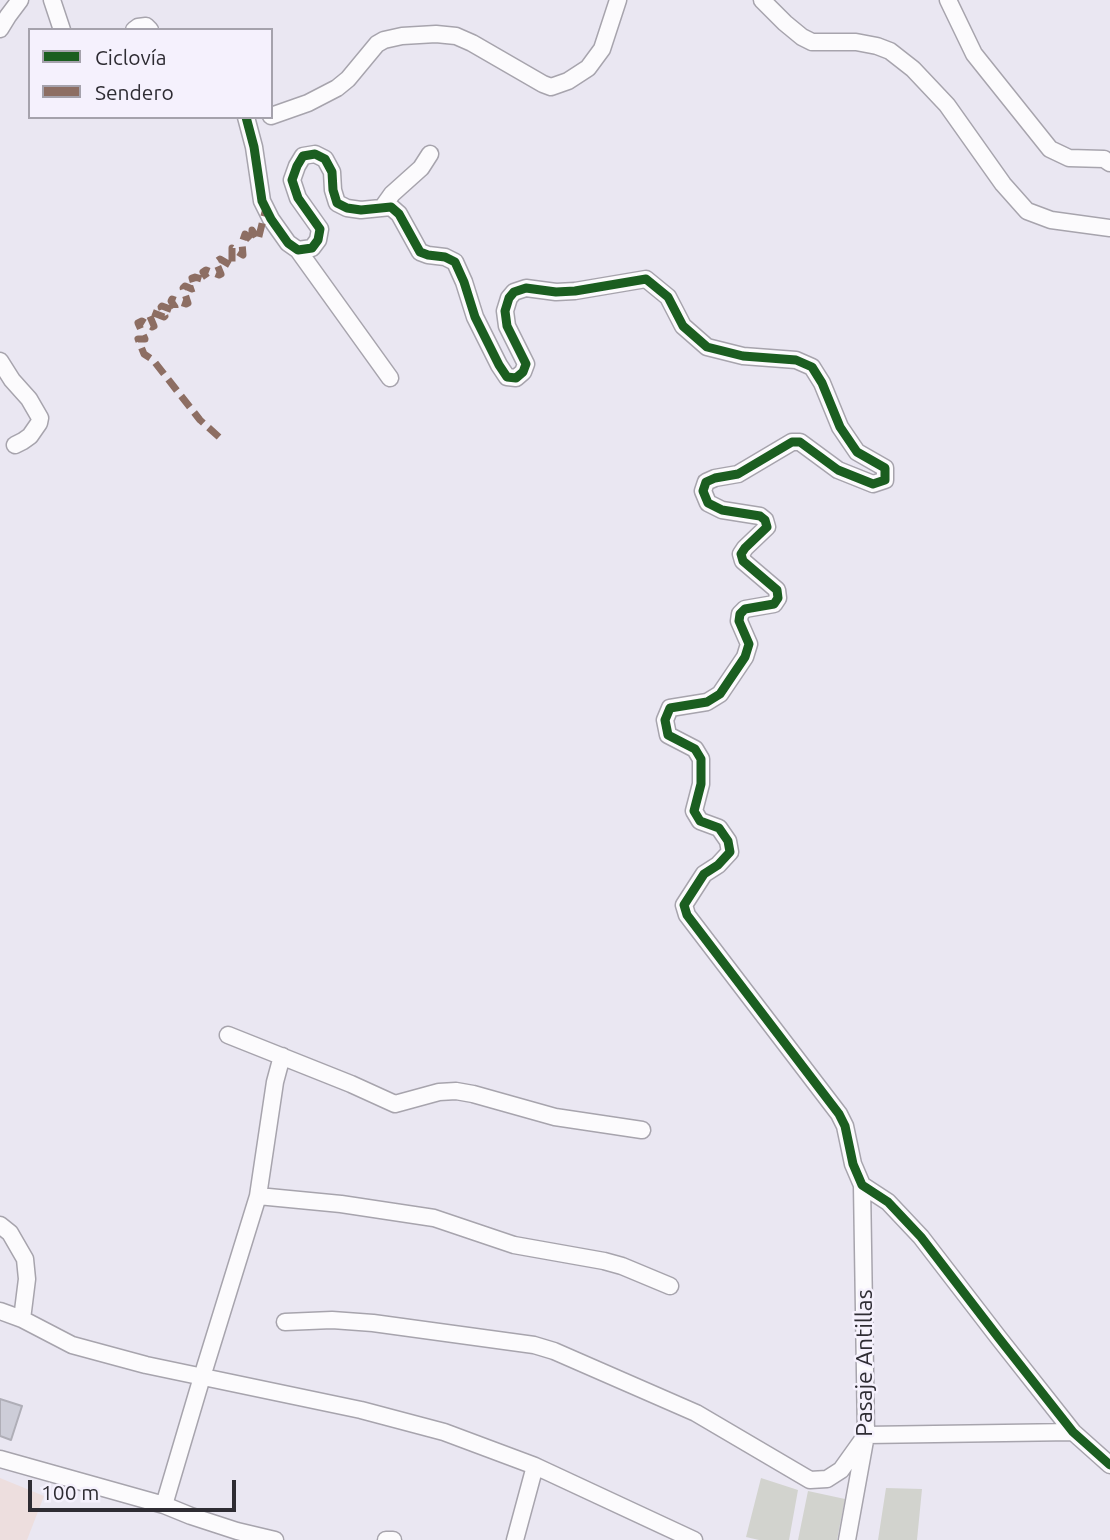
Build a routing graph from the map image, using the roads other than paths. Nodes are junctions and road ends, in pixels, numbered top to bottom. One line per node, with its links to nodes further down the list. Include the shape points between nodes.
1 (20, 0): 7 (street)
2 (52, 0): 6 (street)
3 (618, 0): 8 (street, via 602,49 568,82 551,87 542,84 456,36 402,36 377,44 338,88)
4 (762, 0): 15 (street, via 812,42 877,46 906,62 947,105 1027,211 1051,220)
5 (948, 0): 13 (street, via 974,54 1050,149 1069,158)
6 (61, 28)
7 (0, 29)
8 (273, 116)
9 (247, 119): 11 (street)
10 (269, 119): 11 (street)
11 (254, 147): 16 (street, via 262,201 288,243)
12 (430, 154): 14 (street)
13 (1110, 163)
14 (382, 208): 16 (street, via 361,210 337,203 325,159 315,154 303,156 292,180 298,198 320,229 312,248); 23 (street, Pasaje Antillas, via 391,207 399,214 421,252 455,262 475,317 507,377 516,378 526,364 507,326 506,311 514,292 526,288 575,291 646,279 668,297 682,326 707,347 743,356 796,360 812,367 857,452 886,468 885,480 873,484 838,470 800,442 792,442 738,474 706,482 703,491 708,503 765,520 767,527 741,554 743,561 777,590 778,598 774,604 740,614 749,644 720,694 707,702 670,708 665,720 668,735 695,749 701,759 694,811 700,821 719,828 730,852 693,890 684,905 687,915 839,1114)
15 (1110, 228)
16 (298, 250): 18 (street)
17 (0, 361): 19 (street, via 40,418 30,436)
18 (390, 378)
19 (15, 444)
20 (228, 1035): 21 (street)
21 (282, 1056): 22 (street, via 395,1104 456,1091 555,1117); 24 (street)
22 (642, 1130)
23 (862, 1185): 31 (street, via 888,1202 921,1237); 32 (street, Pasaje Antillas)
24 (258, 1196): 26 (street, via 434,1218 514,1245 613,1263); 30 (street)
25 (0, 1224): 28 (street, via 25,1259)
26 (670, 1286)
27 (0, 1311): 28 (street)
28 (22, 1319): 30 (street, via 72,1345)
29 (285, 1322): 32 (street, via 373,1323 554,1351 696,1413 810,1480 827,1479 841,1470)
30 (202, 1377): 35 (street, via 361,1409 444,1432); 36 (street)
31 (1073, 1432): 32 (street); 34 (street)
32 (866, 1435): 42 (street, Pasaje Antillas)
33 (0, 1459): 36 (street)
34 (1110, 1465)
35 (535, 1466): 40 (street); 41 (street)
36 (164, 1505): 37 (street)
37 (275, 1540)
38 (386, 1540): 39 (street)
39 (393, 1540)
40 (515, 1540)
41 (694, 1540)
42 (847, 1540)

